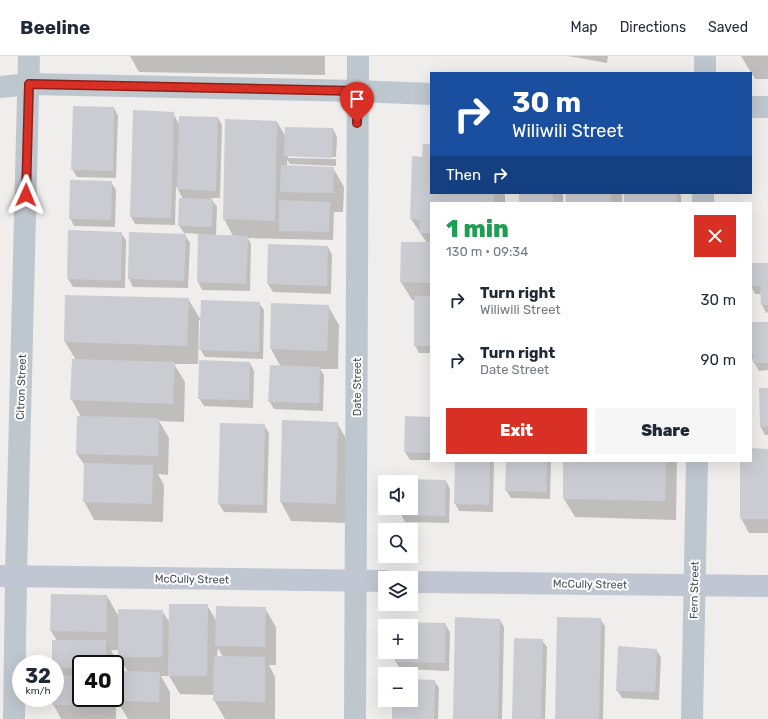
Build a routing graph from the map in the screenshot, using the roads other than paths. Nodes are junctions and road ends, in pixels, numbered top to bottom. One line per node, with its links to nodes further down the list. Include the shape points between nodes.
1 (29, 56): 5 (street, Citron Street)
2 (358, 56): 7 (street, Date Street)
3 (705, 56): 4 (street)
4 (704, 72)
5 (29, 84): 6 (street); 7 (street); 12 (street, Citron Street)
6 (0, 86)
7 (357, 91): 8 (street); 13 (street, Date Street)
8 (430, 94)
9 (752, 107): 10 (street)
10 (768, 107)
11 (697, 462): 16 (street, Fern Street)
12 (8, 576): 13 (main road, McCully Street); 18 (street, Citron Street)
13 (356, 581): 14 (main road, McCully Street); 19 (street, Date Street)
14 (378, 581)
15 (418, 582): 16 (main road, McCully Street)
16 (694, 585): 17 (main road, McCully Street); 20 (street, Fern Street)
17 (768, 586)
18 (14, 719)
19 (355, 719)
20 (692, 719)

